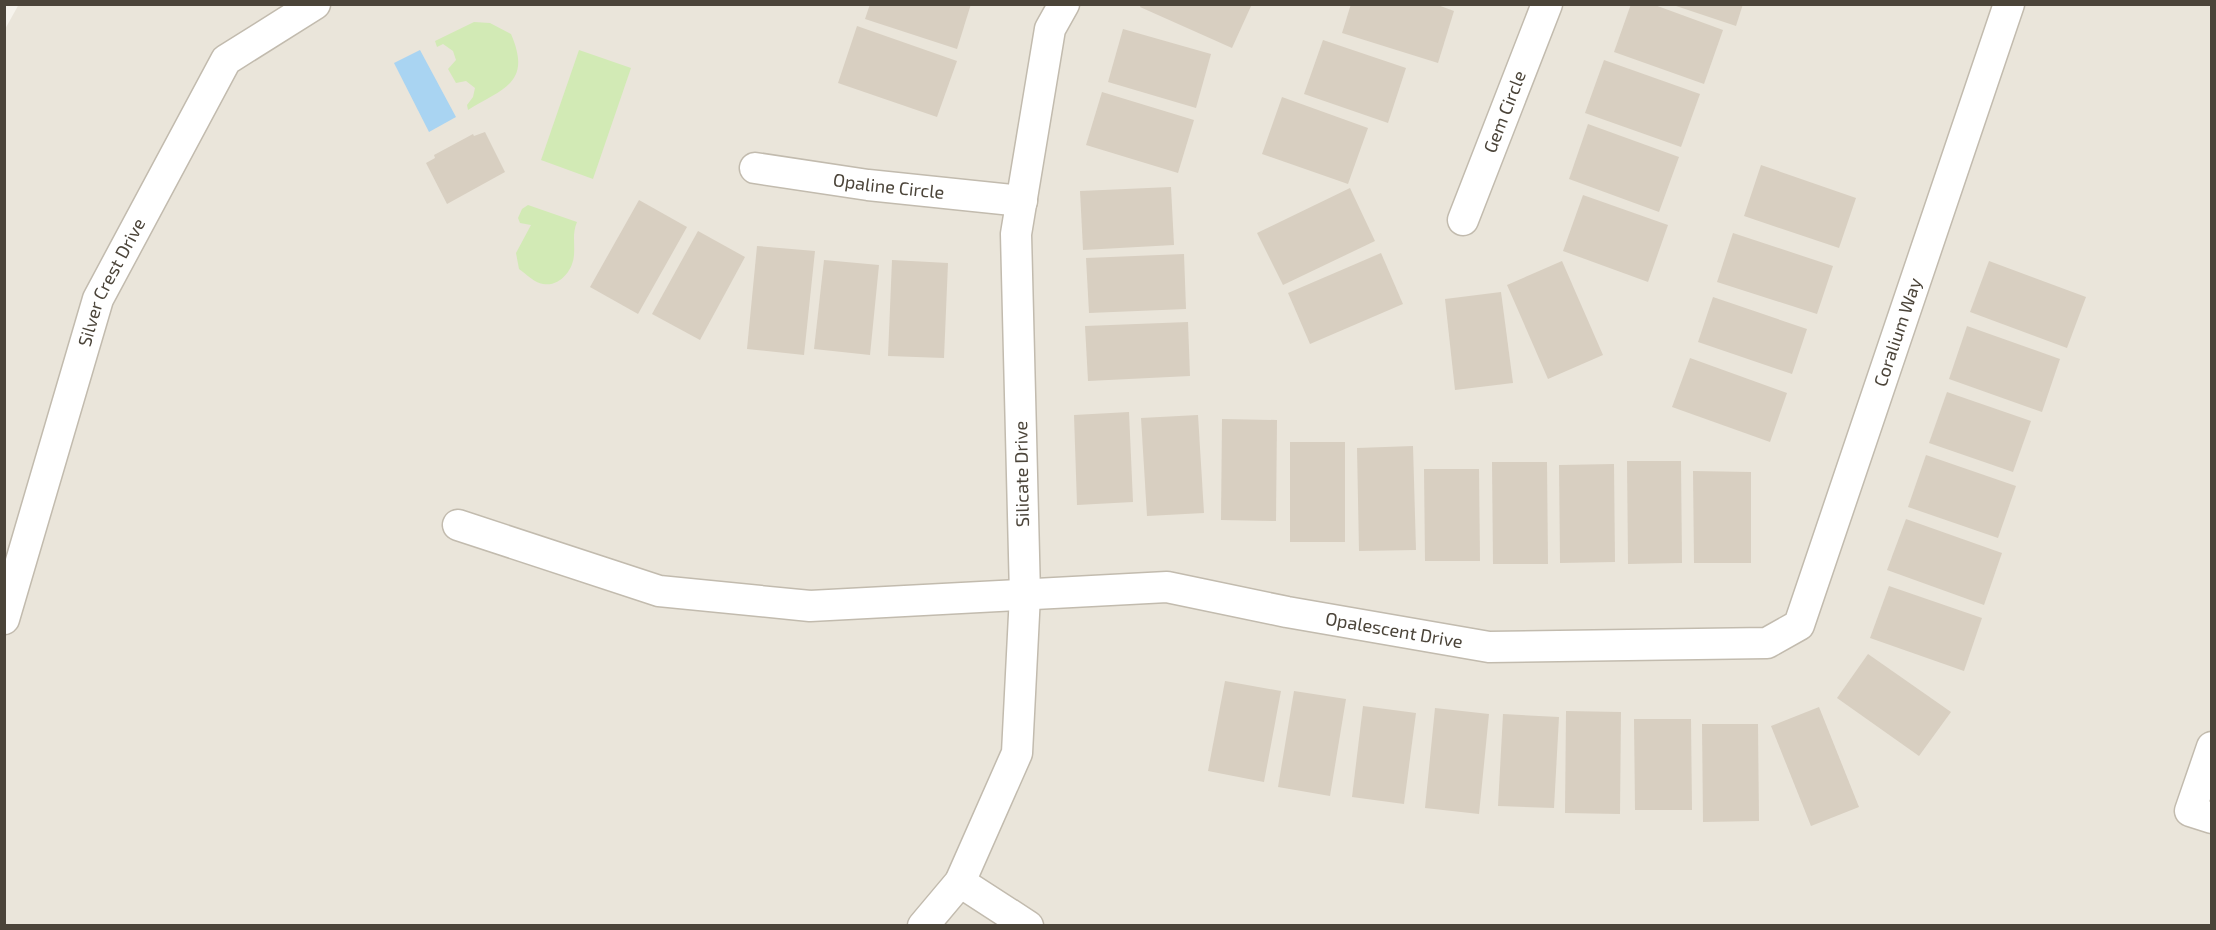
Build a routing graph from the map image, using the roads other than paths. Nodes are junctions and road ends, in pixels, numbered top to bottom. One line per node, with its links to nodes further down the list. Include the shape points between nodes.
1 (315, 4): 10 (street, Silver Crest Drive, via 226,60 98,299)
2 (1064, 4): 6 (street, Silicate Drive, via 1050,29)
3 (1547, 4): 7 (street, Gem Circle)
4 (2009, 4): 11 (street, Coralium Way, via 1799,626)
5 (755, 168): 6 (street, Opaline Circle, via 868,185)
6 (1022, 201): 9 (street, Silicate Drive, via 1016,234)
7 (1463, 220)
8 (458, 525): 9 (street, Opalescent Drive, via 659,591 810,606)
9 (1025, 595): 11 (street, Opalescent Drive, via 1167,587 1490,647); 14 (street, Silicate Drive, via 1017,753)
10 (4, 619)
11 (1767, 643)
12 (2211, 747): 13 (street)
13 (2201, 815)
14 (960, 882): 15 (street, Silicate Drive); 16 (street)
15 (923, 926)
16 (1028, 926)

